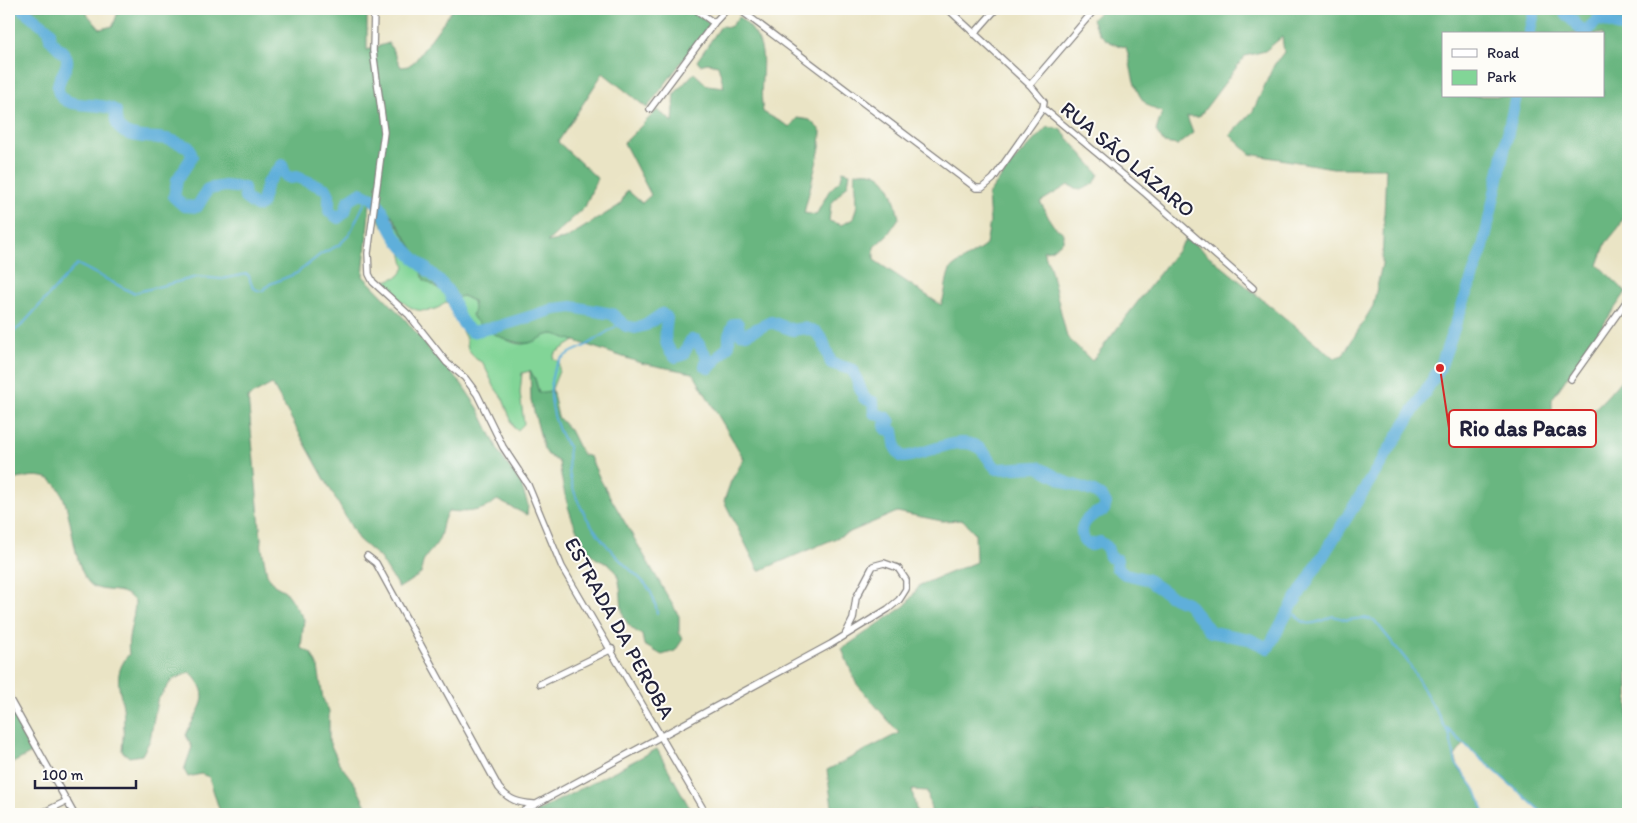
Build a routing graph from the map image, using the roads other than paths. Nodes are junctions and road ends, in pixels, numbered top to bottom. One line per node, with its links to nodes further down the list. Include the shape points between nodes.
1 (374, 9): 18 (street, ESTRADA DA PEROBA, via 373,51 384,132 368,253 368,268 373,282 409,315 447,364 477,394 528,485 562,567)
2 (695, 9): 8 (street)
3 (727, 9): 8 (street)
4 (739, 9): 11 (street, via 976,188 988,185)
5 (948, 9): 9 (street, RUA SÃO LÁZARO)
6 (996, 9): 9 (street)
7 (1095, 9): 10 (street)
8 (714, 23): 12 (street)
9 (974, 34): 10 (street, RUA SÃO LÁZARO)
10 (1030, 86): 11 (street, RUA SÃO LÁZARO, via 1044,102)
11 (1043, 108): 13 (street, RUA SÃO LÁZARO)
12 (650, 109)
13 (1252, 286)
14 (1628, 299): 15 (street)
15 (1571, 379)
16 (368, 556): 23 (street, via 376,563 499,788 515,802)
17 (845, 635): 17 (street, via 899,600 906,589 906,580 898,568 884,563 873,566 856,598 853,619); 21 (street)
18 (612, 649): 19 (street); 21 (street, ESTRADA DA PEROBA)
19 (540, 684)
20 (9, 698): 22 (street)
21 (662, 736): 23 (street); 27 (street, ESTRADA DA PEROBA)
22 (67, 801): 24 (street); 25 (street)
23 (536, 804): 26 (street)
24 (40, 814)
25 (74, 814)
26 (518, 814)
27 (706, 814)

